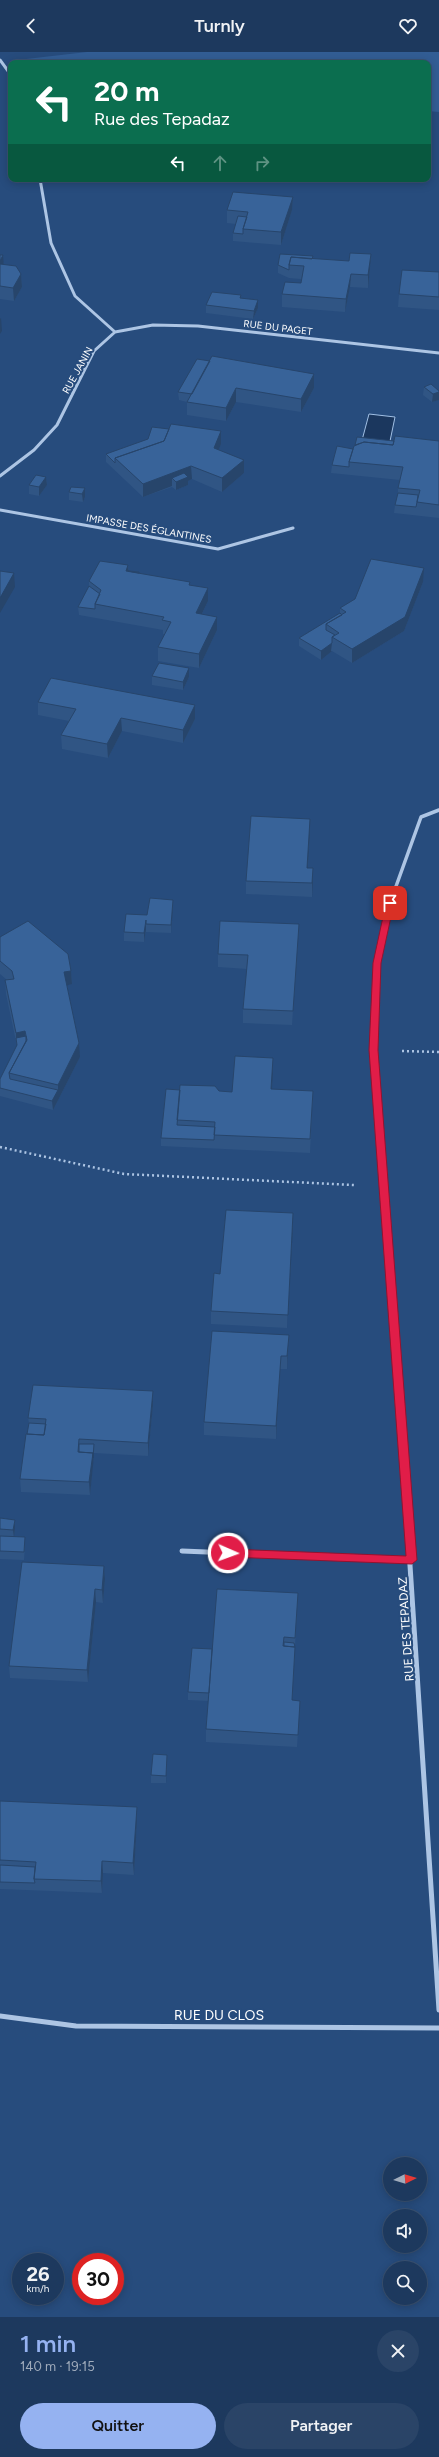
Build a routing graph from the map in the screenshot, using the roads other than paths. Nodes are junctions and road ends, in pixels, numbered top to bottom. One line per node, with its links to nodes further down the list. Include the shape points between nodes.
1 (0, 60): 2 (street)
2 (8, 71)
3 (41, 182): 4 (street, via 51,243 75,296)
4 (115, 332): 5 (street, RUE DU PAGET, via 153,325 198,326); 6 (street, RUE JANIN, via 94,351 57,425 34,450)
5 (439, 353)
6 (0, 476)
7 (0, 510): 8 (street, IMPASSE DES ÉGLANTINES, via 218,549)
8 (293, 528)
9 (439, 810): 11 (street, RUE DES TEPADAZ, via 421,817 390,903 377,963 374,1050)
10 (182, 1551): 11 (street)
11 (412, 1560): 12 (street, RUE DES TEPADAZ)
12 (439, 2010)
13 (0, 2016): 14 (street, RUE DU CLOS, via 76,2026)
14 (439, 2028)

